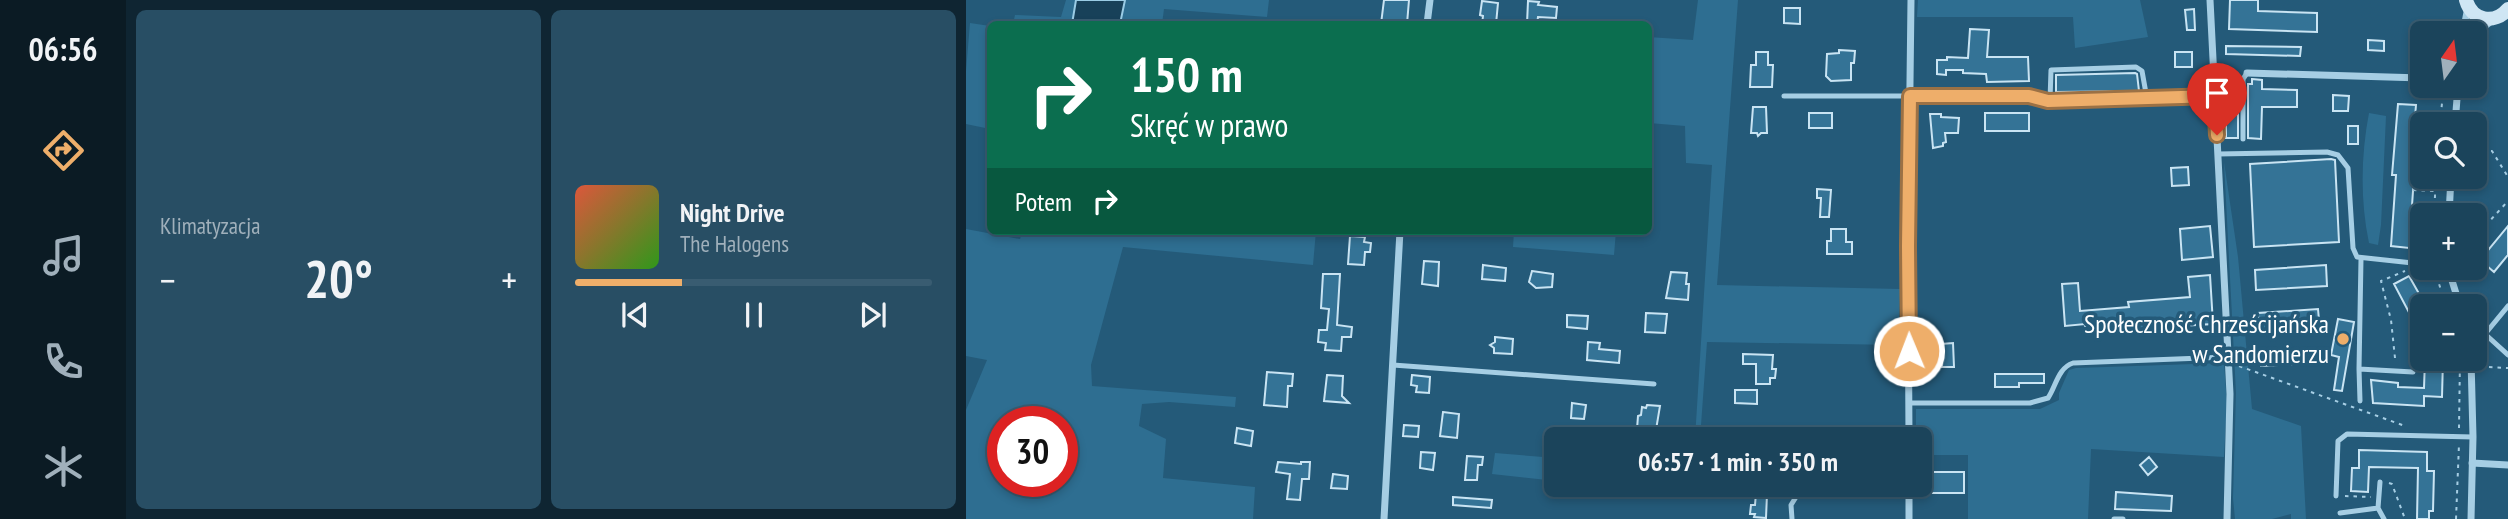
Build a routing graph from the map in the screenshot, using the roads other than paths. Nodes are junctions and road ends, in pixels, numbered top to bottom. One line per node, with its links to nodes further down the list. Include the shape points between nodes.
1 (1430, 0): 6 (street)
2 (1911, 0): 12 (street)
3 (2210, 0): 13 (street)
4 (2467, 3): 5 (street, via 2479,17); 7 (street)
5 (2502, 16): 8 (street)
6 (1427, 21)
7 (2465, 21)
8 (2487, 26)
9 (2247, 73): 10 (street); 16 (lane, via 2243,79)
10 (2410, 78)
11 (1784, 96): 12 (lane)
12 (1910, 96): 15 (lane); 32 (street)
13 (2215, 96): 14 (lane); 17 (street)
14 (2147, 99): 15 (lane); 15 (lane, via 2142,71 2136,67 2051,70)
15 (2050, 100)
16 (2243, 139)
17 (2218, 154): 19 (lane, via 2338,155 2348,168 2354,248); 25 (street)
18 (1400, 235): 26 (street)
19 (2361, 259): 20 (lane); 27 (lane)
20 (2410, 266)
21 (2508, 306): 22 (lane)
22 (2487, 332)
23 (2487, 336): 24 (lane)
24 (2508, 355)
25 (2228, 360): 32 (lane, via 2073,363 2062,371 2048,398 2030,403); 48 (street)
26 (1393, 365): 30 (lane); 43 (street)
27 (2359, 369): 29 (lane); 31 (lane)
28 (2471, 371): 34 (street)
29 (2413, 372)
30 (1654, 384)
31 (2360, 401)
32 (1910, 403): 33 (street)
33 (1909, 427)
34 (2473, 437): 35 (street); 38 (lane, via 2347,434 2338,441)
35 (2472, 463): 36 (street); 50 (street)
36 (2508, 466)
37 (2380, 482): 41 (lane)
38 (2336, 496)
39 (1796, 497): 44 (lane)
40 (1909, 497): 45 (street)
41 (2378, 509): 42 (lane); 49 (lane)
42 (2340, 513)
43 (1384, 519)
44 (1791, 519)
45 (1909, 519)
46 (2113, 519): 47 (lane)
47 (2123, 519)
48 (2227, 519)
49 (2384, 519)
50 (2471, 519)

